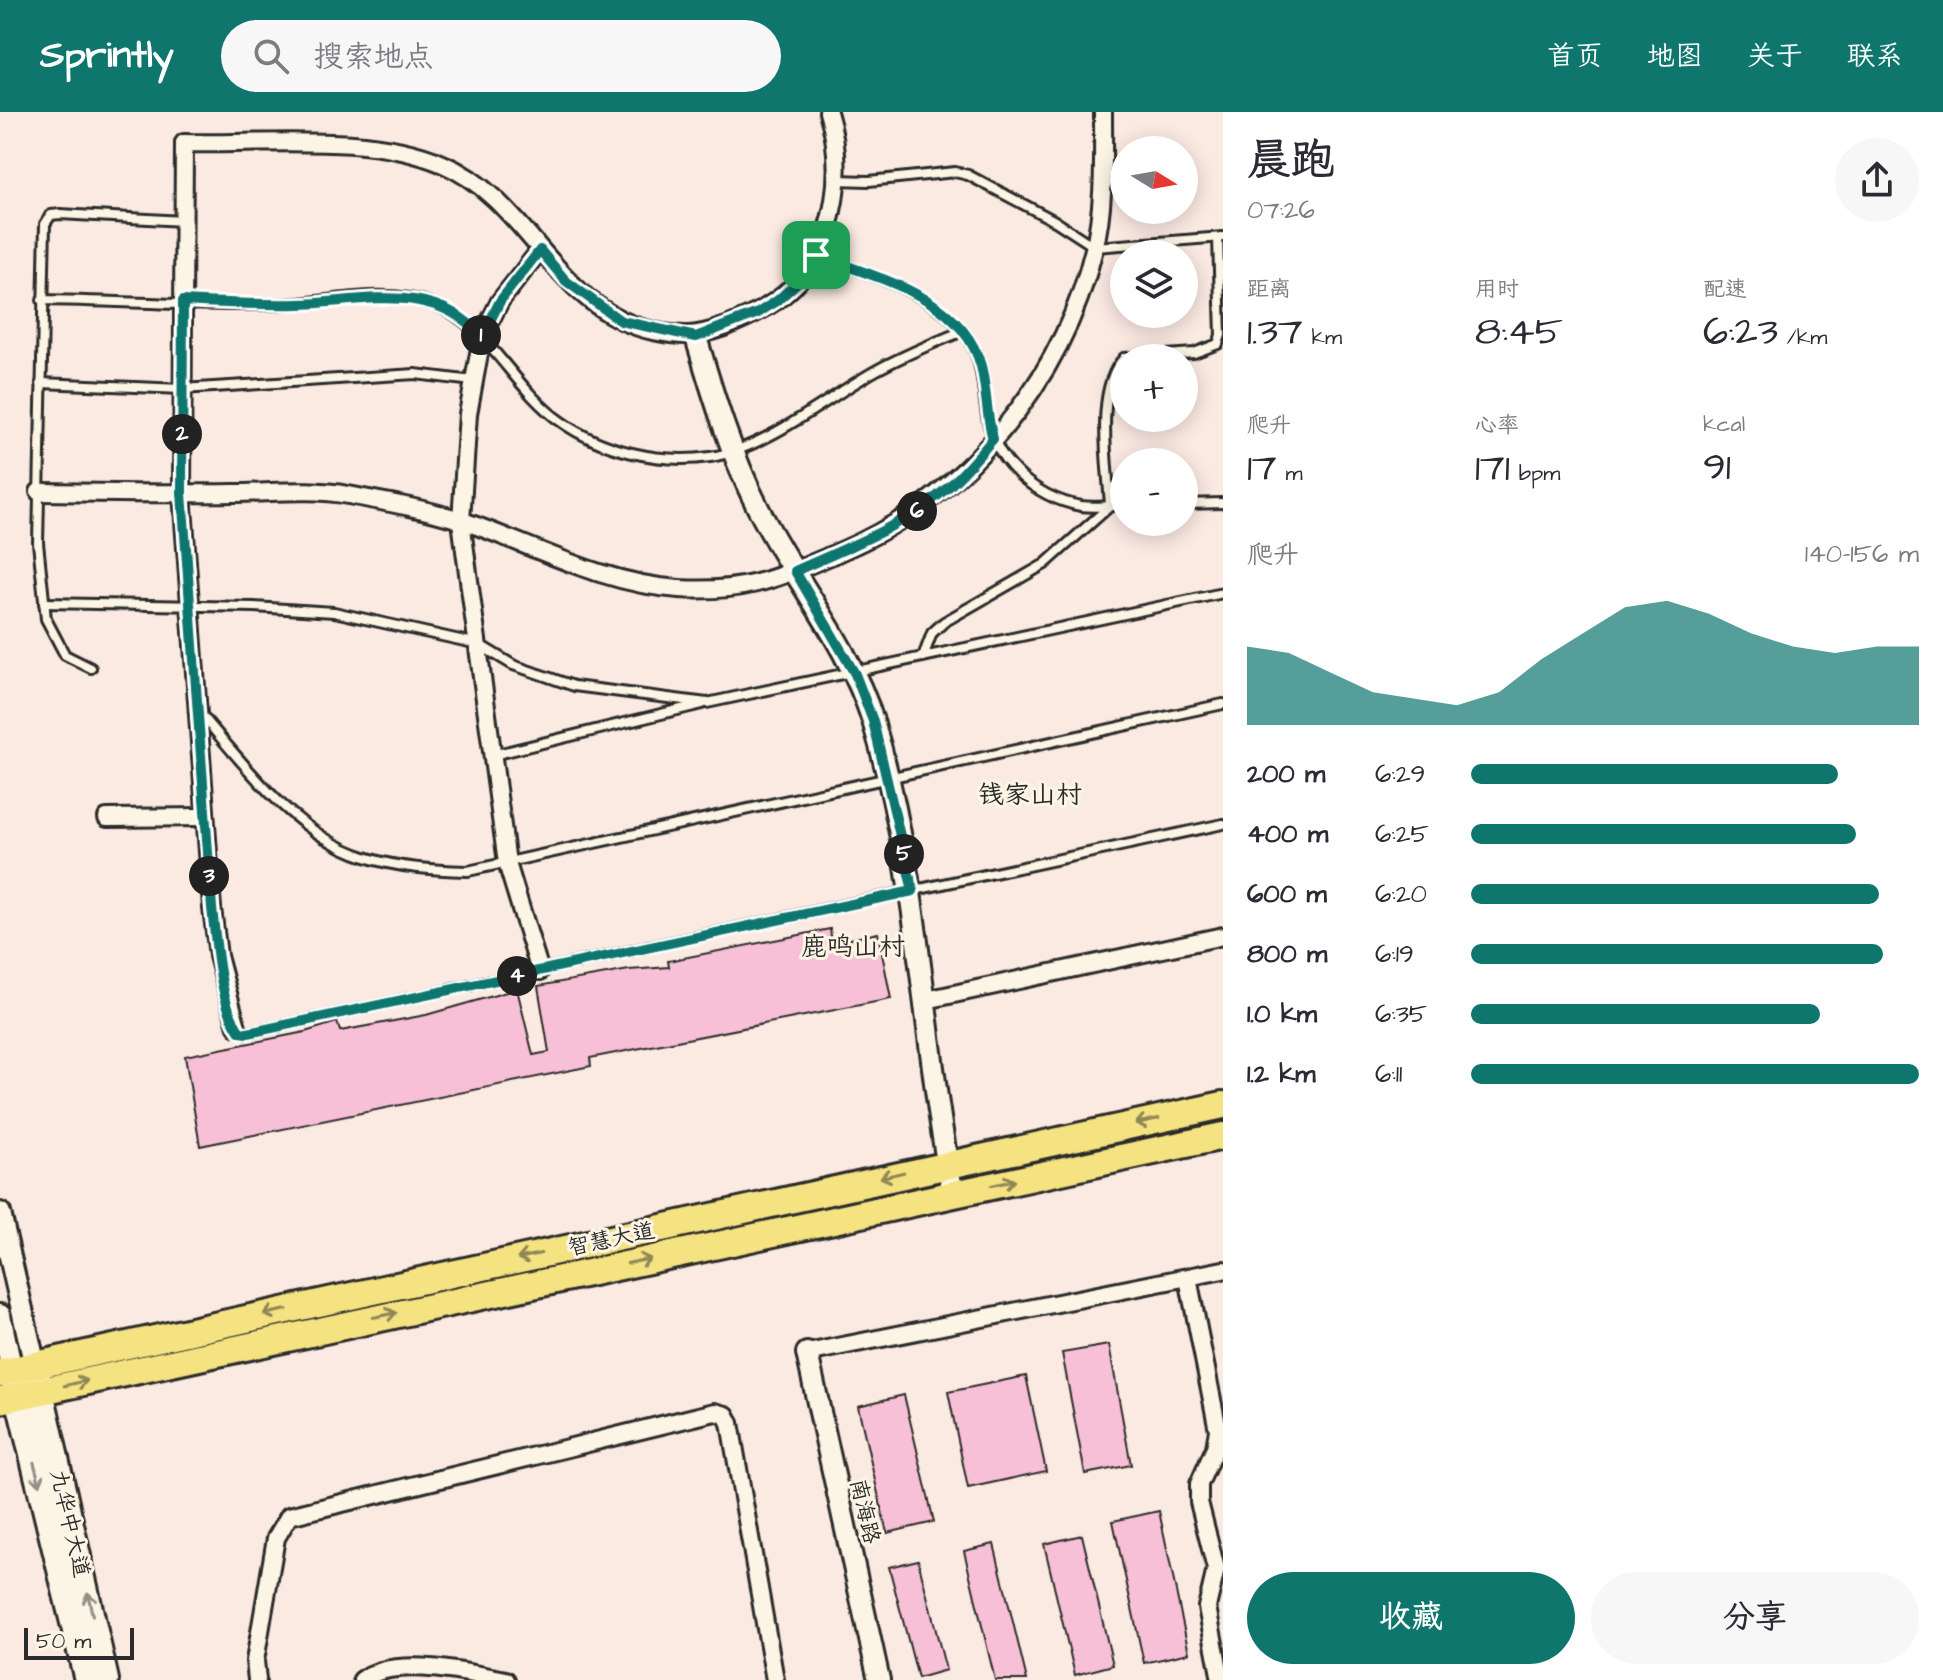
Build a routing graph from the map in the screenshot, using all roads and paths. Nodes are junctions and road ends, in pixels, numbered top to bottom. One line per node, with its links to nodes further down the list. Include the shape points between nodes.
1 (828, 112): 3 (street, via 836,142)
2 (1103, 112): 6 (street)
3 (836, 180): 6 (lane, via 968,175); 8 (street)
4 (184, 221): 7 (street, via 184,143 387,148 420,155 469,177 522,224); 9 (lane, via 51,215 45,224); 10 (street)
5 (1220, 237): 6 (lane); 14 (lane, via 1221,335 1218,344)
6 (1095, 247): 19 (street, via 1050,365)
7 (540, 250): 12 (street, via 500,301); 13 (street, via 566,281 621,321)
8 (816, 255): 11 (lane, via 922,297); 13 (street, via 778,300)
9 (42, 300): 10 (lane); 17 (lane)
10 (183, 301): 12 (lane, via 264,305 394,296 433,304 472,325); 18 (street)
11 (963, 331): 19 (lane, via 981,367); 20 (lane, via 914,351)
12 (482, 337): 16 (street); 20 (lane, via 545,411 576,433 613,449 687,457 711,457)
13 (696, 337): 20 (street)
14 (1198, 352)
15 (1110, 379): 25 (lane)
16 (474, 382): 18 (lane, via 415,374); 26 (street)
17 (41, 383): 18 (lane); 21 (lane)
18 (182, 389): 22 (street)
19 (993, 439): 25 (lane, via 1014,472 1049,498 1084,507); 27 (street, via 949,487 916,512)
20 (733, 449): 27 (street, via 758,509)
21 (39, 492): 22 (street); 29 (lane)
22 (182, 493): 26 (street, via 344,494); 30 (street)
23 (1223, 503): 24 (lane)
24 (1198, 504)
25 (1110, 506): 32 (lane, via 1045,564 944,622 932,633)
26 (461, 521): 27 (street, via 596,571 664,587 744,587); 31 (street)
27 (795, 571): 34 (street)
28 (1223, 593): 32 (lane)
29 (44, 603): 30 (lane); 33 (lane, via 46,619 65,655)
30 (191, 607): 31 (lane, via 334,612); 37 (street)
31 (478, 644): 35 (lane, via 513,665 574,686); 38 (street)
32 (923, 657): 34 (lane)
33 (91, 668)
34 (855, 674): 35 (lane); 39 (street)
35 (707, 703): 38 (lane)
36 (1223, 704): 39 (lane)
37 (198, 710): 40 (street); 43 (lane, via 282,804 319,833 363,857 425,870 468,871)
38 (493, 755): 43 (street)
39 (886, 778): 43 (lane); 44 (street)
40 (205, 817): 41 (street); 48 (street, via 218,956)
41 (107, 818)
42 (1223, 824): 44 (lane)
43 (507, 863): 46 (street)
44 (913, 891): 46 (lane); 47 (street)
45 (1223, 936): 47 (street)
46 (540, 971): 48 (lane, via 248,1033)
47 (926, 1000): 51 (street)
48 (237, 1027)
49 (1223, 1105): 51 (main road, 智慧大道, one-way to 51)
50 (1223, 1136): 52 (main road, 智慧大道, one-way to 50)
51 (947, 1163): 52 (street); 58 (main road, 智慧大道, one-way to 58)
52 (953, 1194): 58 (main road, 智慧大道, one-way to 52)
53 (0, 1213): 58 (street)
54 (1223, 1270): 55 (street)
55 (1188, 1278): 57 (street); 66 (street, via 1218,1430 1199,1484 1199,1502 1216,1569 1207,1607)
56 (0, 1315): 58 (street)
57 (807, 1353): 65 (street, 南海路)
58 (18, 1383): 59 (main road, 九华中大道, one-way to 59); 60 (main road, 九华中大道, one-way to 58)
59 (87, 1680)
60 (106, 1680)
61 (257, 1680): 64 (street, via 255,1661 276,1538 289,1516 715,1412 726,1415 730,1423)
62 (362, 1680): 63 (street, via 373,1672 434,1668)
63 (506, 1680)
64 (775, 1680)
65 (879, 1680)
66 (1221, 1680)

